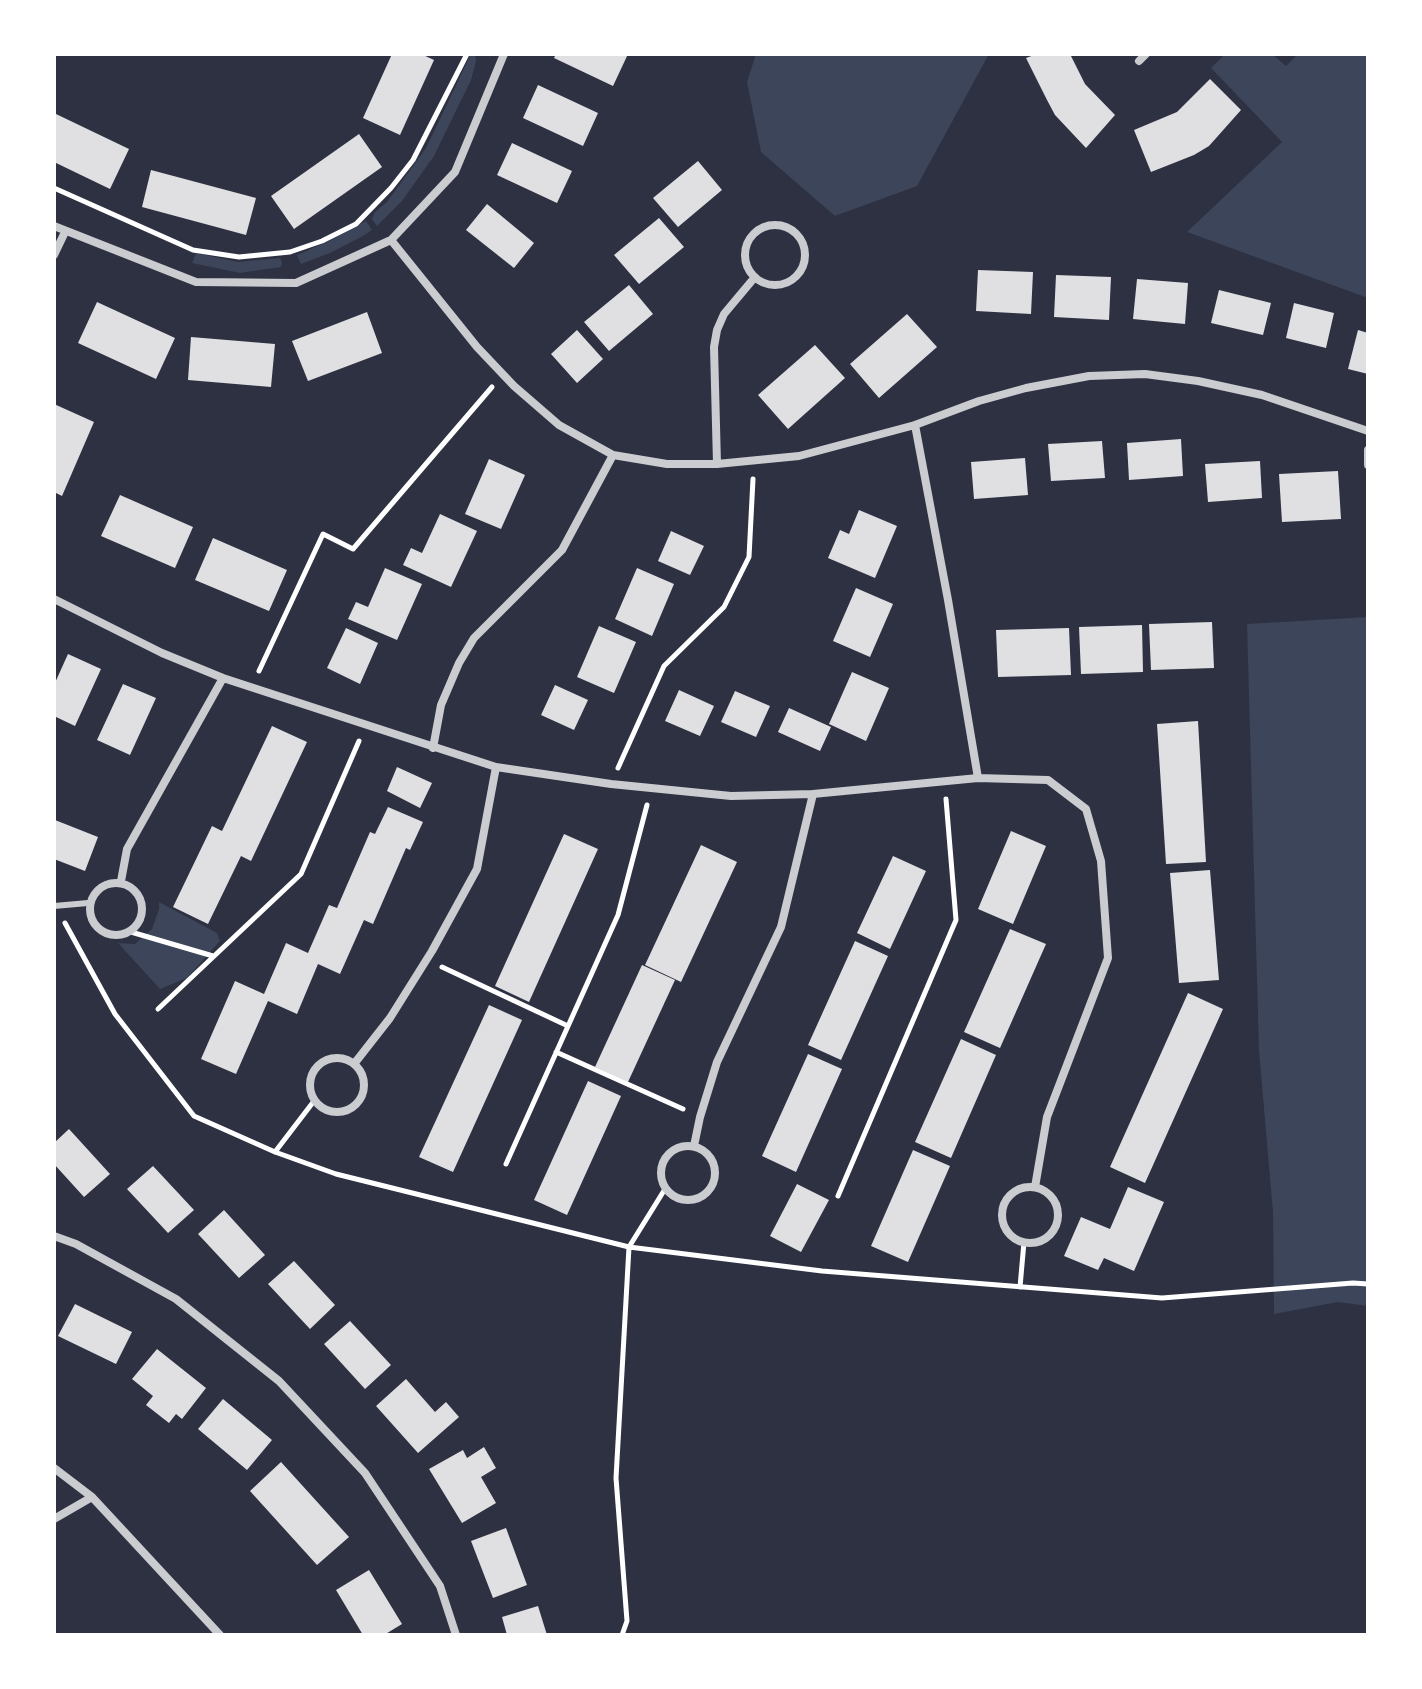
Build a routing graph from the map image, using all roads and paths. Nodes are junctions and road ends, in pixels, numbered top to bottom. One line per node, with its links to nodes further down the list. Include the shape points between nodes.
1 (467, 54): 3 (path, via 413,160 382,198 356,224 290,252 239,257 193,250)
2 (504, 54): 6 (street, via 455,172)
3 (54, 188)
4 (54, 226): 5 (street)
5 (65, 232): 6 (street, via 196,282 296,283); 7 (street)
6 (391, 240): 9 (street)
7 (54, 255)
8 (755, 277): 8 (street, via 746,250 756,232 774,225 793,231 806,256 799,274 773,285); 15 (street, via 717,330)
9 (503, 374): 13 (street, via 559,425); 19 (path, via 353,549 323,534)
10 (915, 425): 11 (street, via 1026,388 1089,376 1145,374 1262,395); 14 (street, via 799,456); 23 (street)
11 (1368, 431)
12 (1368, 450): 16 (street)
13 (613, 455): 15 (street, via 667,464); 21 (street, via 562,550 474,638 441,705)
14 (754, 460): 15 (street); 25 (path, via 749,557 724,607 664,666)
15 (717, 464)
16 (1368, 465)
17 (54, 599): 18 (street)
18 (223, 678): 19 (street); 28 (street, via 127,849)
19 (252, 688): 20 (street)
20 (366, 725): 21 (street); 32 (path, via 301,874)
21 (433, 748): 22 (street)
22 (496, 767): 25 (street); 33 (street, via 477,869)
23 (978, 778): 24 (street); 43 (street, via 1048,780 1086,809 1101,861 1108,958 1047,1117)
24 (945, 782): 27 (street); 45 (path, via 956,920)
25 (611, 784): 26 (street)
26 (650, 788): 27 (street, via 731,796); 35 (path, via 618,915)
27 (813, 794): 39 (street, via 781,927 717,1062)
28 (121, 881): 29 (street, via 100,885); 31 (street, via 139,893 143,914)
29 (88, 903): 30 (lane); 31 (street, via 92,924 110,936)
30 (55, 907): 41 (path, via 115,1014 194,1116)
31 (131, 932): 32 (path)
32 (214, 956): 34 (path)
33 (427, 960): 35 (path); 37 (street)
34 (158, 1009)
35 (568, 1026): 36 (path)
36 (556, 1052): 39 (path); 42 (path)
37 (354, 1064): 38 (street, via 338,1058 321,1062 310,1076); 38 (street, via 364,1079 356,1106 329,1112)
38 (314, 1101): 41 (path)
39 (700, 1117): 40 (street)
40 (694, 1146): 44 (street, via 668,1154 661,1171); 44 (street, via 714,1162 711,1189 688,1201)
41 (275, 1152): 48 (path, via 336,1174)
42 (506, 1164)
43 (1035, 1187): 47 (street, via 1016,1190 1004,1204 1003,1224); 47 (street, via 1055,1203 1057,1220 1041,1240)
44 (665, 1189): 48 (path)
45 (838, 1196)
46 (54, 1236): 55 (street, via 176,1299 279,1381 365,1473 440,1586)
47 (1024, 1242): 50 (path)
48 (629, 1247): 50 (path, via 822,1271); 56 (path, via 616,1478 627,1621)
49 (1368, 1284): 50 (path, via 1162,1298)
50 (1020, 1287)
51 (54, 1468): 52 (street)
52 (92, 1497): 53 (street); 54 (street)
53 (54, 1519)
54 (220, 1635)
55 (456, 1635)
56 (622, 1635)

